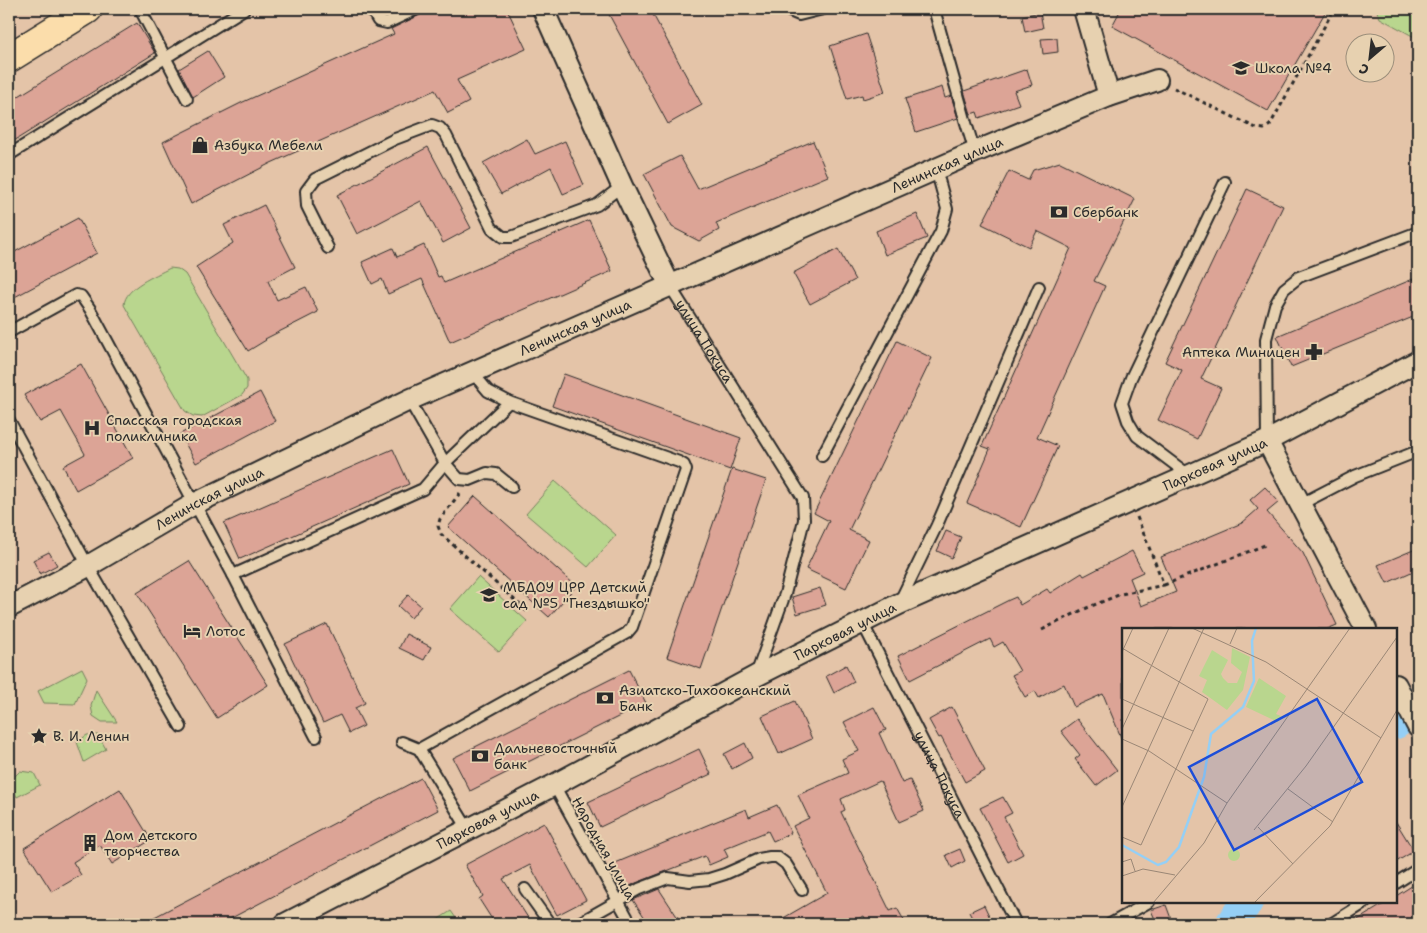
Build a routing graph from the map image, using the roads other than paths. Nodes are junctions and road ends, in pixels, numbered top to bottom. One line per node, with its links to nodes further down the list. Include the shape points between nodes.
1 (88, 9): 11 (main road)
2 (140, 9): 12 (lane)
3 (244, 9): 12 (lane)
4 (371, 9): 5 (lane, via 378,21 387,23)
5 (417, 9)
6 (543, 9): 20 (street, улица Покуса)
7 (785, 9): 8 (lane, via 799,15)
8 (823, 9)
9 (934, 9): 16 (lane)
10 (1084, 9): 14 (street)
11 (9, 58)
12 (164, 58): 15 (lane); 17 (lane)
13 (1158, 80): 14 (street, Ленинская улица)
14 (1109, 96): 16 (street, Ленинская улица)
15 (187, 99)
16 (976, 152): 18 (street, Ленинская улица)
17 (9, 155)
18 (936, 169): 23 (street, Ленинская улица); 33 (lane, via 946,209 941,231)
19 (1225, 182): 35 (lane, via 1122,403 1137,436)
20 (622, 186): 22 (lane, via 597,205 511,237 503,237 492,228 446,135 432,125 394,139 315,179 306,191 307,206); 23 (street, улица Покуса)
21 (1418, 232): 31 (lane, via 1299,278 1284,289 1274,305 1266,339)
22 (328, 248)
23 (670, 286): 27 (street, Ленинская улица); 45 (lane, улица Покуса, via 803,498 804,520 785,594)
24 (1039, 288): 41 (lane)
25 (9, 332): 37 (lane, via 76,295 81,296)
26 (1418, 362): 31 (street, Парковая улица)
27 (472, 372): 28 (street, Ленинская улица); 29 (lane, via 488,390)
28 (409, 400): 34 (lane); 37 (street, Ленинская улица)
29 (509, 402): 34 (lane); 51 (lane, via 679,462 686,470 632,627 627,633)
30 (9, 420): 39 (lane)
31 (1267, 441): 35 (street, Парковая улица); 38 (street)
32 (1418, 451): 38 (lane, via 1355,476)
33 (822, 456)
34 (446, 463): 36 (lane, via 459,479 496,474); 40 (lane, via 423,489)
35 (1191, 476): 41 (street, Парковая улица)
36 (512, 487)
37 (194, 504): 39 (street, Ленинская улица); 40 (lane)
38 (1301, 504): 44 (street)
39 (88, 566): 42 (street, Ленинская улица); 47 (lane)
40 (233, 574): 49 (lane)
41 (899, 604): 43 (street, Парковая улица)
42 (9, 608)
43 (862, 624): 45 (street, Парковая улица); 65 (lane, улица Покуса)
44 (1365, 628)
45 (756, 676): 52 (street, Парковая улица)
46 (1397, 687): 48 (street)
47 (181, 727)
48 (1418, 727)
49 (316, 737)
50 (402, 742): 51 (lane)
51 (419, 749): 53 (lane)
52 (554, 784): 53 (street, Парковая улица); 58 (lane, Народная улица)
53 (468, 829): 61 (street, Парковая улица)
54 (1418, 868): 55 (lane)
55 (1397, 882)
56 (525, 890): 62 (lane)
57 (802, 890): 58 (lane, via 786,864 778,857 770,857 709,879 668,878)
58 (618, 900): 63 (lane); 64 (lane, Народная улица)
59 (1147, 903): 66 (lane)
60 (1364, 903): 67 (lane)
61 (285, 924)
62 (550, 924)
63 (577, 924)
64 (631, 924)
65 (1016, 924)
66 (1110, 924)
67 (1331, 924)

